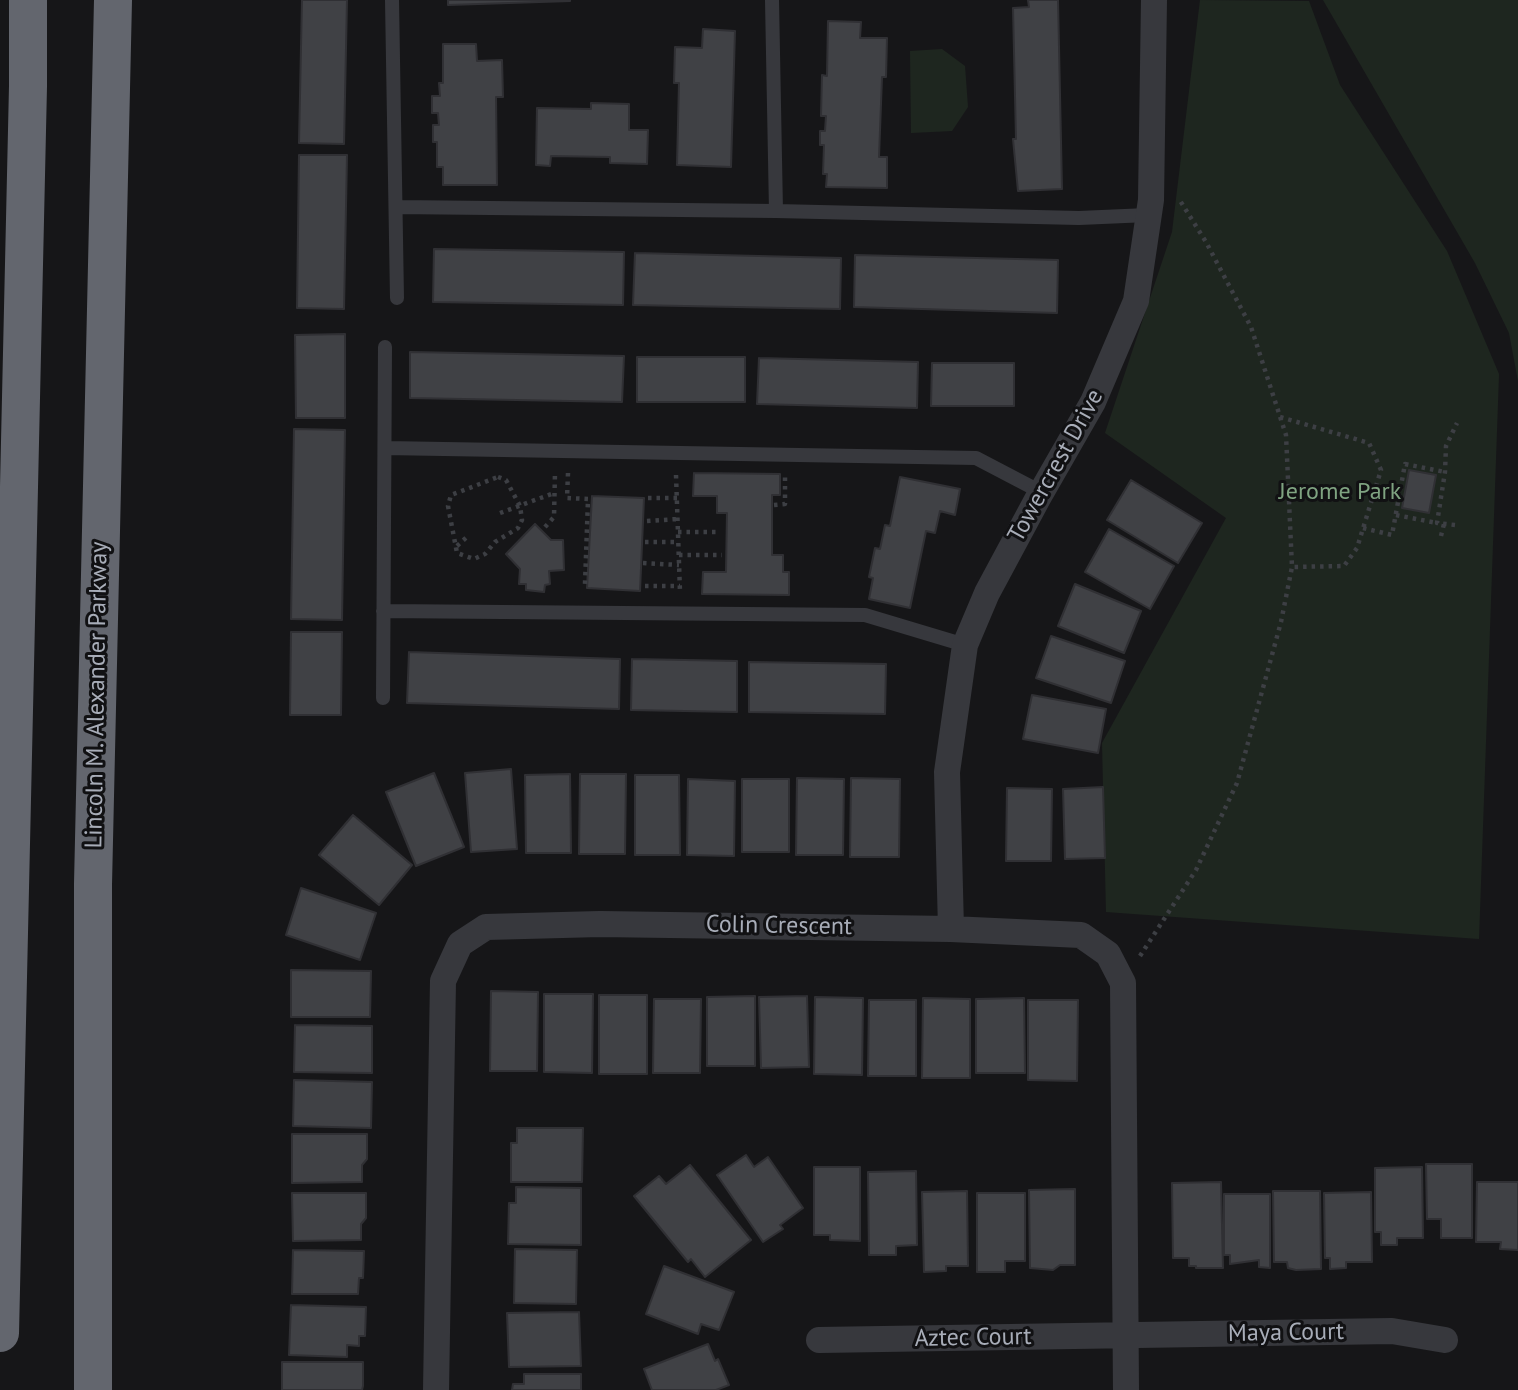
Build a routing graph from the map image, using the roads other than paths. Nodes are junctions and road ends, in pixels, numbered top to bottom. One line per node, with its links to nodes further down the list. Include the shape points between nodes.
1 (28, 0): 17 (highway)
2 (113, 0): 21 (highway, Lincoln M. Alexander Parkway, via 93,884)
3 (392, 0): 6 (lane)
4 (772, 0): 7 (lane)
5 (1154, 0): 8 (street, Towercrest Drive)
6 (396, 207): 7 (lane); 9 (lane)
7 (776, 211): 8 (lane, via 1079,218)
8 (1148, 215): 12 (street, Towercrest Drive, via 1136,301 1093,402)
9 (397, 298)
10 (385, 347): 11 (lane)
11 (385, 447): 12 (lane, via 976,458); 13 (lane)
12 (1041, 492): 14 (street, Towercrest Drive)
13 (383, 611): 14 (lane, via 865,615); 15 (lane)
14 (965, 645): 16 (street, Towercrest Drive, via 947,772)
15 (383, 698)
16 (951, 929): 18 (street, Colin Crescent, via 1082,935 1108,954 1123,983); 22 (street, Colin Crescent, via 486,927 460,944 443,981)
17 (0, 1332)
18 (1126, 1336): 19 (street, Aztec Court); 20 (street, Maya Court, via 1392,1331); 23 (street, Colin Crescent)
19 (819, 1340)
20 (1444, 1340)
21 (93, 1390)
22 (436, 1390)
23 (1126, 1390)

